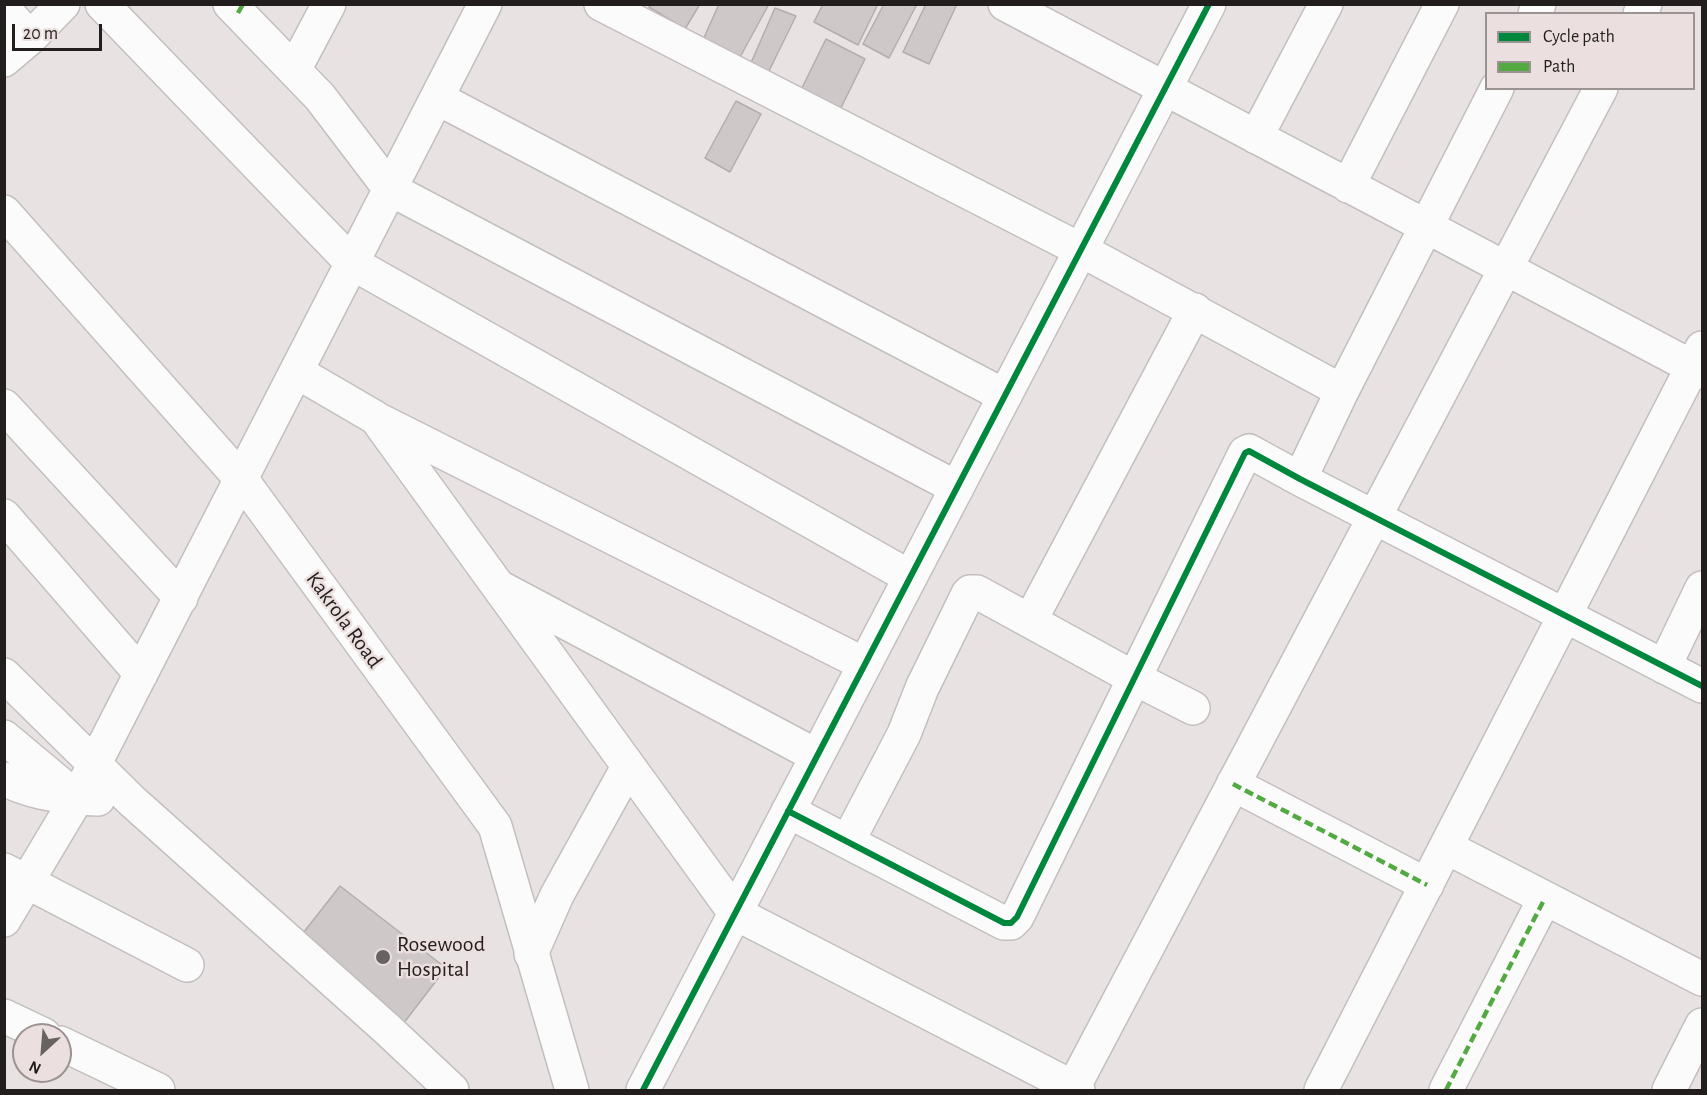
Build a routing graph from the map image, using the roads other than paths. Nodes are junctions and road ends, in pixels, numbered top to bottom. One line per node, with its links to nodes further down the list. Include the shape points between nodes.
1 (63, 4): 13 (street)
2 (102, 4): 26 (street)
3 (329, 4): 15 (street)
4 (485, 4): 19 (street)
5 (601, 4): 25 (street)
6 (1005, 4): 12 (street)
7 (1209, 4): 16 (street)
8 (1326, 4): 20 (street)
9 (1442, 4): 21 (street)
10 (237, 7): 15 (street)
11 (4, 9): 13 (street)
12 (1060, 17): 16 (street)
13 (30, 38): 14 (street)
14 (4, 60)
15 (294, 70): 22 (street, via 320,97)
16 (1165, 89): 20 (street); 25 (street)
17 (1496, 90): 24 (street)
18 (1599, 90): 27 (street)
19 (437, 98): 22 (street); 32 (street)
20 (1256, 137): 21 (street)
21 (1348, 186): 24 (street)
22 (390, 189): 26 (street); 37 (street)
23 (4, 212): 36 (street, Kakrola Road)
24 (1427, 227): 27 (street); 31 (street)
25 (1081, 250): 28 (street); 32 (street)
26 (352, 263): 30 (street); 40 (street)
27 (1505, 269): 29 (street); 39 (street)
28 (1195, 310): 31 (street); 45 (street)
29 (1699, 363): 44 (street)
30 (297, 372): 34 (street); 36 (street)
31 (1342, 391): 35 (street)
32 (1005, 396): 37 (street)
33 (4, 406): 43 (street)
34 (376, 418): 41 (street); 46 (street)
35 (1300, 479): 39 (street); 50 (street, via 1246,451)
36 (242, 480): 43 (street); 69 (street, Kakrola Road, via 492,822)
37 (957, 488): 40 (street)
38 (4, 516): 48 (street)
39 (1374, 517): 44 (street); 58 (street)
40 (910, 577): 46 (street)
41 (496, 585): 54 (street); 56 (street)
42 (1702, 588): 47 (street)
43 (181, 598): 48 (street)
44 (1565, 615): 47 (street); 63 (street)
45 (1030, 621): 50 (street); 62 (street, via 977,592 968,594 904,734)
46 (864, 664): 54 (street)
47 (1664, 667): 51 (street)
48 (141, 674): 55 (street)
49 (4, 675): 55 (street)
50 (1134, 678): 52 (street); 62 (street, via 1011,923 1004,923)
51 (1702, 686)
52 (1193, 708)
53 (4, 737): 59 (street)
54 (817, 756): 61 (street)
55 (95, 764): 59 (street); 60 (street)
56 (628, 767): 67 (street); 69 (street, via 557,895)
57 (4, 779): 59 (street, via 21,788)
58 (1233, 784): 65 (street); 76 (street)
59 (77, 798): 60 (street); 64 (street)
60 (132, 801): 78 (street)
61 (788, 811): 62 (street); 67 (street)
62 (848, 841)
63 (1446, 847): 65 (street); 66 (street)
64 (16, 875): 68 (street); 70 (street)
65 (1427, 885): 81 (street)
66 (1545, 898): 71 (street); 82 (street)
67 (735, 913): 76 (street); 80 (street)
68 (4, 920)
69 (531, 954): 79 (street, Kakrola Road)
70 (187, 965)
71 (1702, 979)
72 (4, 1016): 73 (street)
73 (19, 1023)
74 (1702, 1025): 83 (street)
75 (72, 1049): 77 (street)
76 (1075, 1089)
77 (158, 1090)
78 (452, 1090)
79 (572, 1090)
80 (643, 1090)
81 (1321, 1090)
82 (1446, 1090)
83 (1669, 1090)

